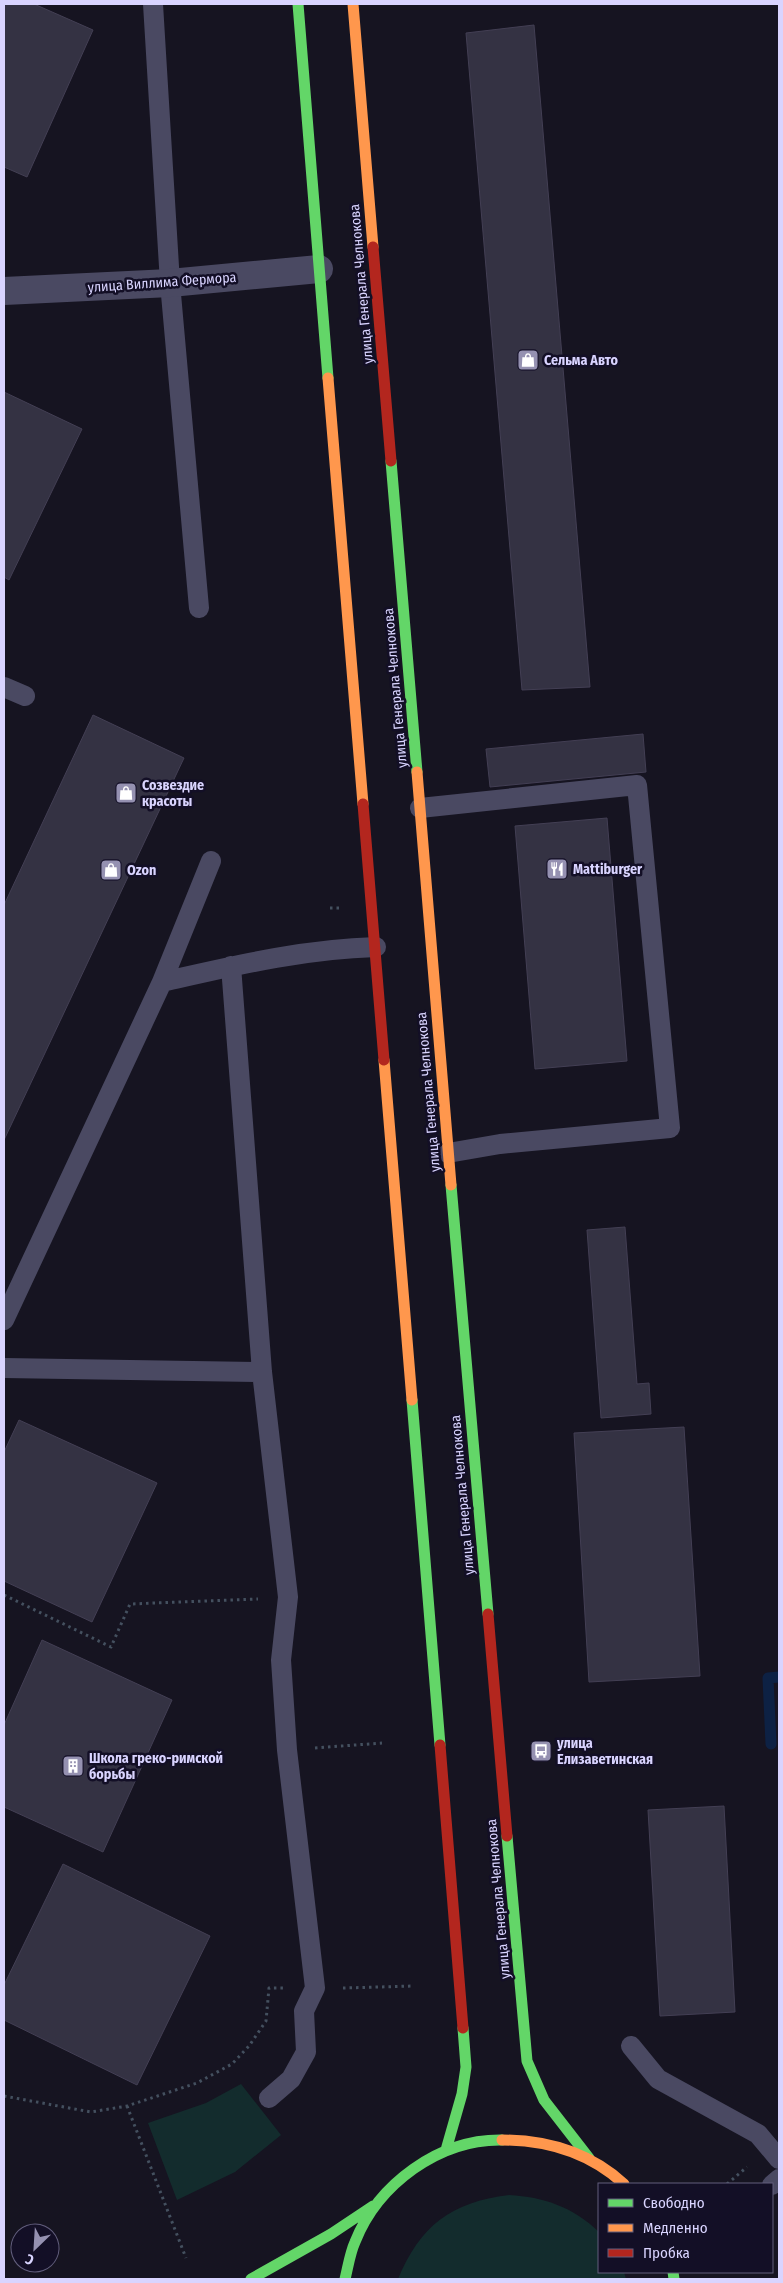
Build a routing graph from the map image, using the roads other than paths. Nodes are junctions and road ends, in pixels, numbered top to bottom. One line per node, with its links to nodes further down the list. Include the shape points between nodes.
1 (153, 4): 5 (lane)
2 (298, 4): 4 (main road)
3 (353, 4): 10 (main road, улица Генерала Челнокова)
4 (319, 269): 5 (street, улица Виллима Фермора); 12 (main road)
5 (170, 283): 6 (street, улица Виллима Фермора); 7 (lane)
6 (4, 291)
7 (199, 608)
8 (4, 687): 9 (lane)
9 (25, 696)
10 (420, 808): 15 (main road, улица Генерала Челнокова); 15 (lane, via 637,785 670,1128 500,1144)
11 (211, 861): 14 (lane)
12 (376, 947): 13 (lane, via 332,948); 21 (main road, via 466,2067)
13 (231, 966): 14 (lane); 18 (lane)
14 (162, 982): 16 (lane)
15 (448, 1153): 22 (main road, улица Генерала Челнокова, via 527,2061 544,2100)
16 (4, 1320)
17 (4, 1368): 18 (lane)
18 (262, 1372): 20 (lane, via 288,1598 281,1660 287,1750 315,1988 304,2011 306,2052 291,2078)
19 (631, 2046): 23 (lane, via 658,2079 758,2134)
20 (269, 2098)
21 (446, 2150): 22 (main road, улица Генерала Челнокова, via 498,2138 545,2142); 25 (main road, улица Генерала Челнокова, via 405,2173)
22 (590, 2158): 24 (main road, улица Генерала Челнокова)
23 (779, 2159)
24 (623, 2183)
25 (373, 2206): 26 (main road); 27 (main road, улица Генерала Челнокова, via 348,2256)
26 (251, 2279)
27 (345, 2279)

